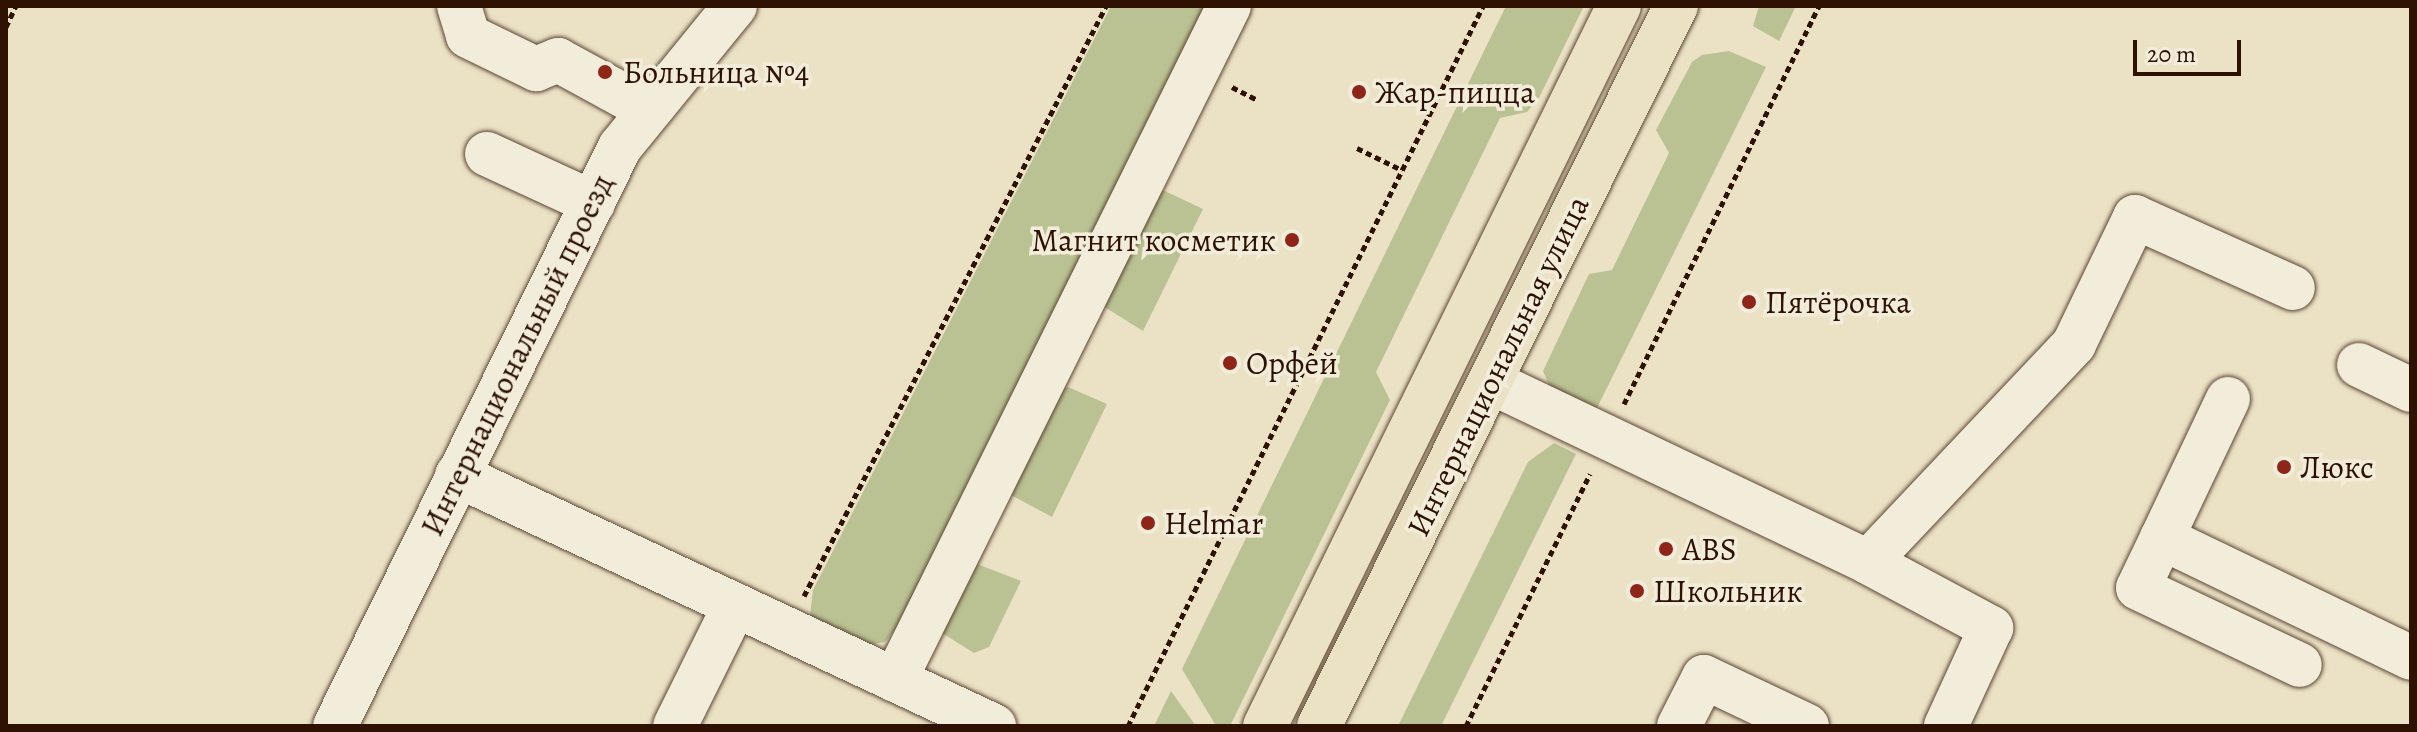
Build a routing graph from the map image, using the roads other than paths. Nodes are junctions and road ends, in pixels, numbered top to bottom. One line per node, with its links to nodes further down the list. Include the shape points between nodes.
1 (459, 6): 6 (street, via 468,36 536,69 558,60)
2 (735, 6): 6 (street, Интернациональный проезд)
3 (1229, 6): 20 (street)
4 (1619, 6): 25 (main road, Интернациональная улица)
5 (1676, 6): 11 (main road, Интернациональная улица)
6 (648, 109): 8 (street, Интернациональный проезд, via 620,147)
7 (487, 154): 8 (street)
8 (593, 203): 14 (street, Интернациональный проезд)
9 (2293, 288): 16 (street, via 2135,217 2074,344)
10 (2359, 365): 12 (street)
11 (1491, 382): 16 (street); 26 (main road, Интернациональная улица)
12 (2411, 390)
13 (2228, 399): 15 (street)
14 (457, 475): 17 (street); 22 (street, Интернациональный проезд)
15 (2162, 538): 18 (street); 19 (street, via 2138,588)
16 (1868, 562): 28 (street, via 1991,628)
17 (735, 605): 20 (street); 23 (street)
18 (2411, 658)
19 (2300, 665)
20 (895, 680): 24 (street)
21 (1802, 725): 27 (street, via 1704,677)
22 (335, 726)
23 (675, 726)
24 (994, 726)
25 (1265, 726)
26 (1319, 726)
27 (1679, 726)
28 (1946, 726)

